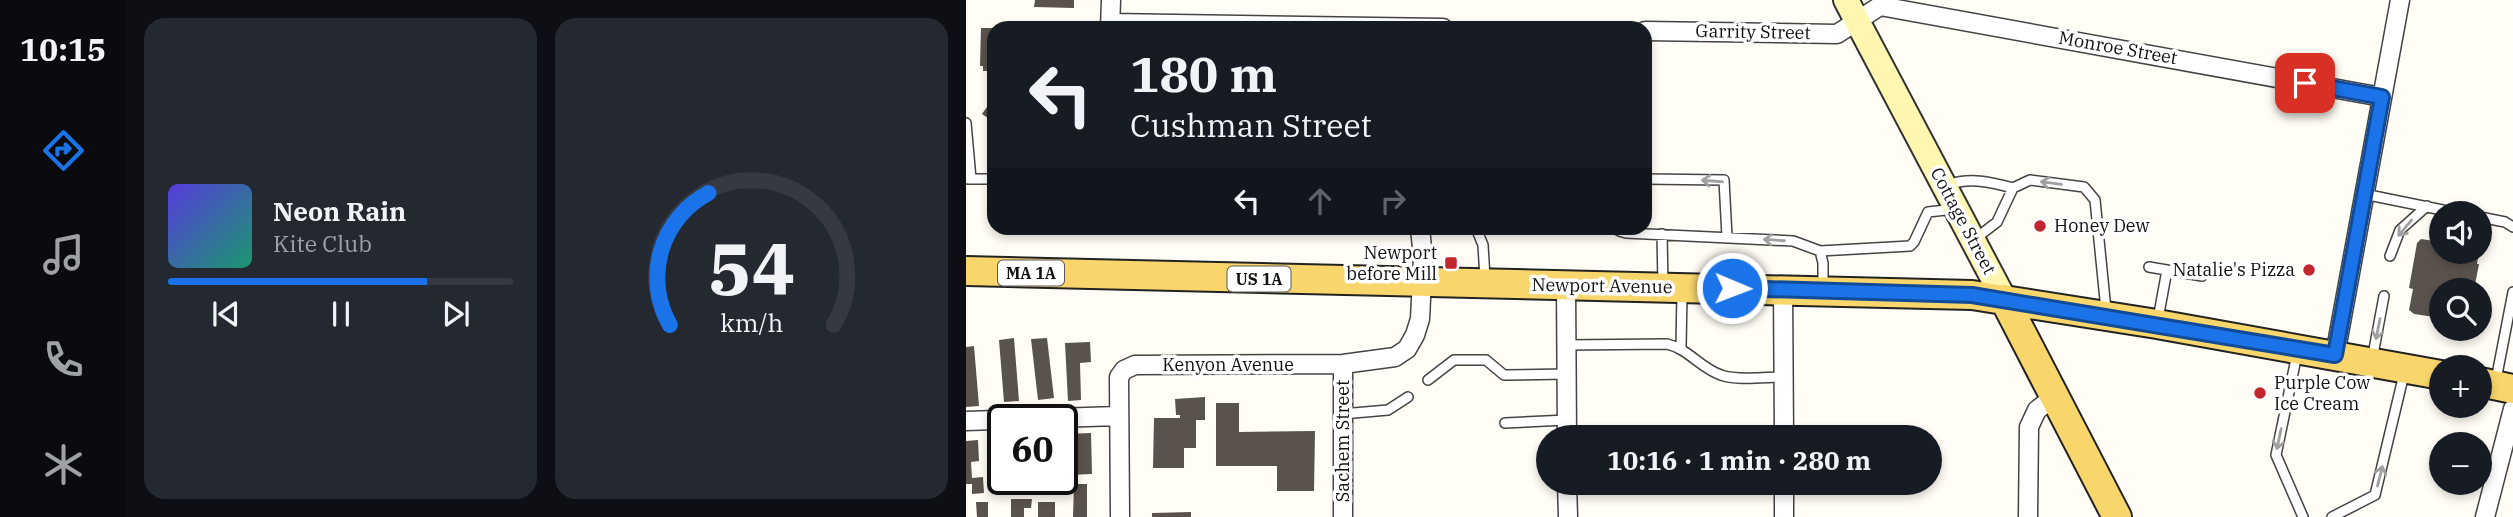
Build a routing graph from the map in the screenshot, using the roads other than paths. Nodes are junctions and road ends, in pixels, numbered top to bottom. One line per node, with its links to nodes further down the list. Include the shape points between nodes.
1 (1111, 0): 4 (street)
2 (2400, 0): 6 (street)
3 (1851, 10): 5 (street, Garrity Street, via 1837,33); 6 (street, Monroe Street, via 1880,5); 11 (main road, Cottage Street)
4 (1110, 21)
5 (1652, 31)
6 (2382, 97): 13 (street)
7 (966, 123): 8 (lane)
8 (969, 179): 9 (lane)
9 (987, 179)
10 (1652, 179): 22 (lane, one-way to 10, via 1724,180)
11 (1945, 186): 12 (lane, via 1963,179); 15 (main road, Cottage Street)
12 (2013, 188): 23 (lane, via 1997,222); 40 (lane, one-way to 12, via 2095,200 2084,187 2030,180)
13 (2364, 194): 14 (lane); 45 (street)
14 (2427, 206): 25 (lane, one-way to 25, via 2400,230)
15 (1957, 209): 23 (main road, Cottage Street); 24 (lane, via 1928,212 1910,246)
16 (2492, 219): 17 (lane)
17 (2513, 226)
18 (1652, 234): 19 (lane)
19 (1662, 234): 22 (lane); 34 (lane)
20 (1420, 235): 31 (street)
21 (1479, 235): 32 (lane)
22 (1727, 237): 24 (lane, one-way to 22, via 1793,241)
23 (1973, 240): 39 (main road, Cottage Street)
24 (1820, 251): 36 (lane)
25 (2390, 256)
26 (2149, 267): 27 (lane)
27 (2167, 270): 30 (lane); 41 (lane)
28 (966, 271): 29 (main road, Newport Avenue / MA 1A)
29 (1096, 275): 31 (main road, Newport Avenue / US 1A)
30 (2202, 276)
31 (1423, 281): 32 (main road, Newport Avenue / US 1A); 47 (street, Kenyon Avenue, via 1420,319 1407,349 1380,360)
32 (1485, 283): 33 (main road, Newport Avenue / US 1A)
33 (1566, 285): 34 (main road, Newport Avenue / US 1A); 42 (street)
34 (1673, 287): 35 (main road, Newport Avenue / US 1A); 43 (lane)
35 (1783, 289): 36 (main road, Newport Avenue / US 1A); 51 (street)
36 (1823, 290): 39 (main road, Newport Avenue / US 1A)
37 (2513, 292): 53 (lane)
38 (2384, 296): 46 (lane, one-way to 46)
39 (2004, 299): 40 (main road, Newport Avenue / US 1A); 55 (main road, Cottage Street)
40 (2106, 316): 41 (main road, Newport Avenue / US 1A)
41 (2157, 324): 44 (main road, Newport Avenue / US 1A)
42 (1566, 345): 43 (lane); 50 (street)
43 (1681, 347): 51 (lane, via 1703,367 1723,376)
44 (2298, 348): 45 (main road, Newport Avenue / US 1A); 72 (lane, one-way to 72, via 2276,455)
45 (2335, 355): 46 (main road, Newport Avenue / US 1A)
46 (2371, 361): 48 (main road, Newport Avenue / US 1A)
47 (1343, 364): 57 (street, Sachem Street); 58 (street, Kenyon Avenue, via 1135,365 1119,377)
48 (2406, 368): 49 (main road, Newport Avenue / US 1A); 73 (lane, one-way to 48, via 2375,495)
49 (2429, 373)
50 (1566, 374): 52 (lane, via 1504,375 1486,360 1454,360); 61 (street)
51 (1783, 377): 62 (street)
52 (1428, 380)
53 (2496, 385)
54 (1408, 397): 57 (lane, via 1388,410)
55 (2054, 397): 70 (street, via 2037,410 2029,427); 71 (main road, Cottage Street)
56 (2513, 409): 74 (street)
57 (1342, 414): 67 (street, Sachem Street)
58 (1118, 416): 59 (street); 66 (street, Kenyon Avenue)
59 (966, 421)
60 (1505, 423): 63 (lane)
61 (1567, 425)
62 (1784, 425)
63 (1536, 426)
64 (1567, 495): 68 (street)
65 (1784, 495): 69 (street)
66 (1119, 517)
67 (1343, 517)
68 (1568, 517)
69 (1784, 517)
70 (2028, 517)
71 (2117, 517)
72 (2303, 517)
73 (2332, 517)
74 (2485, 517)

